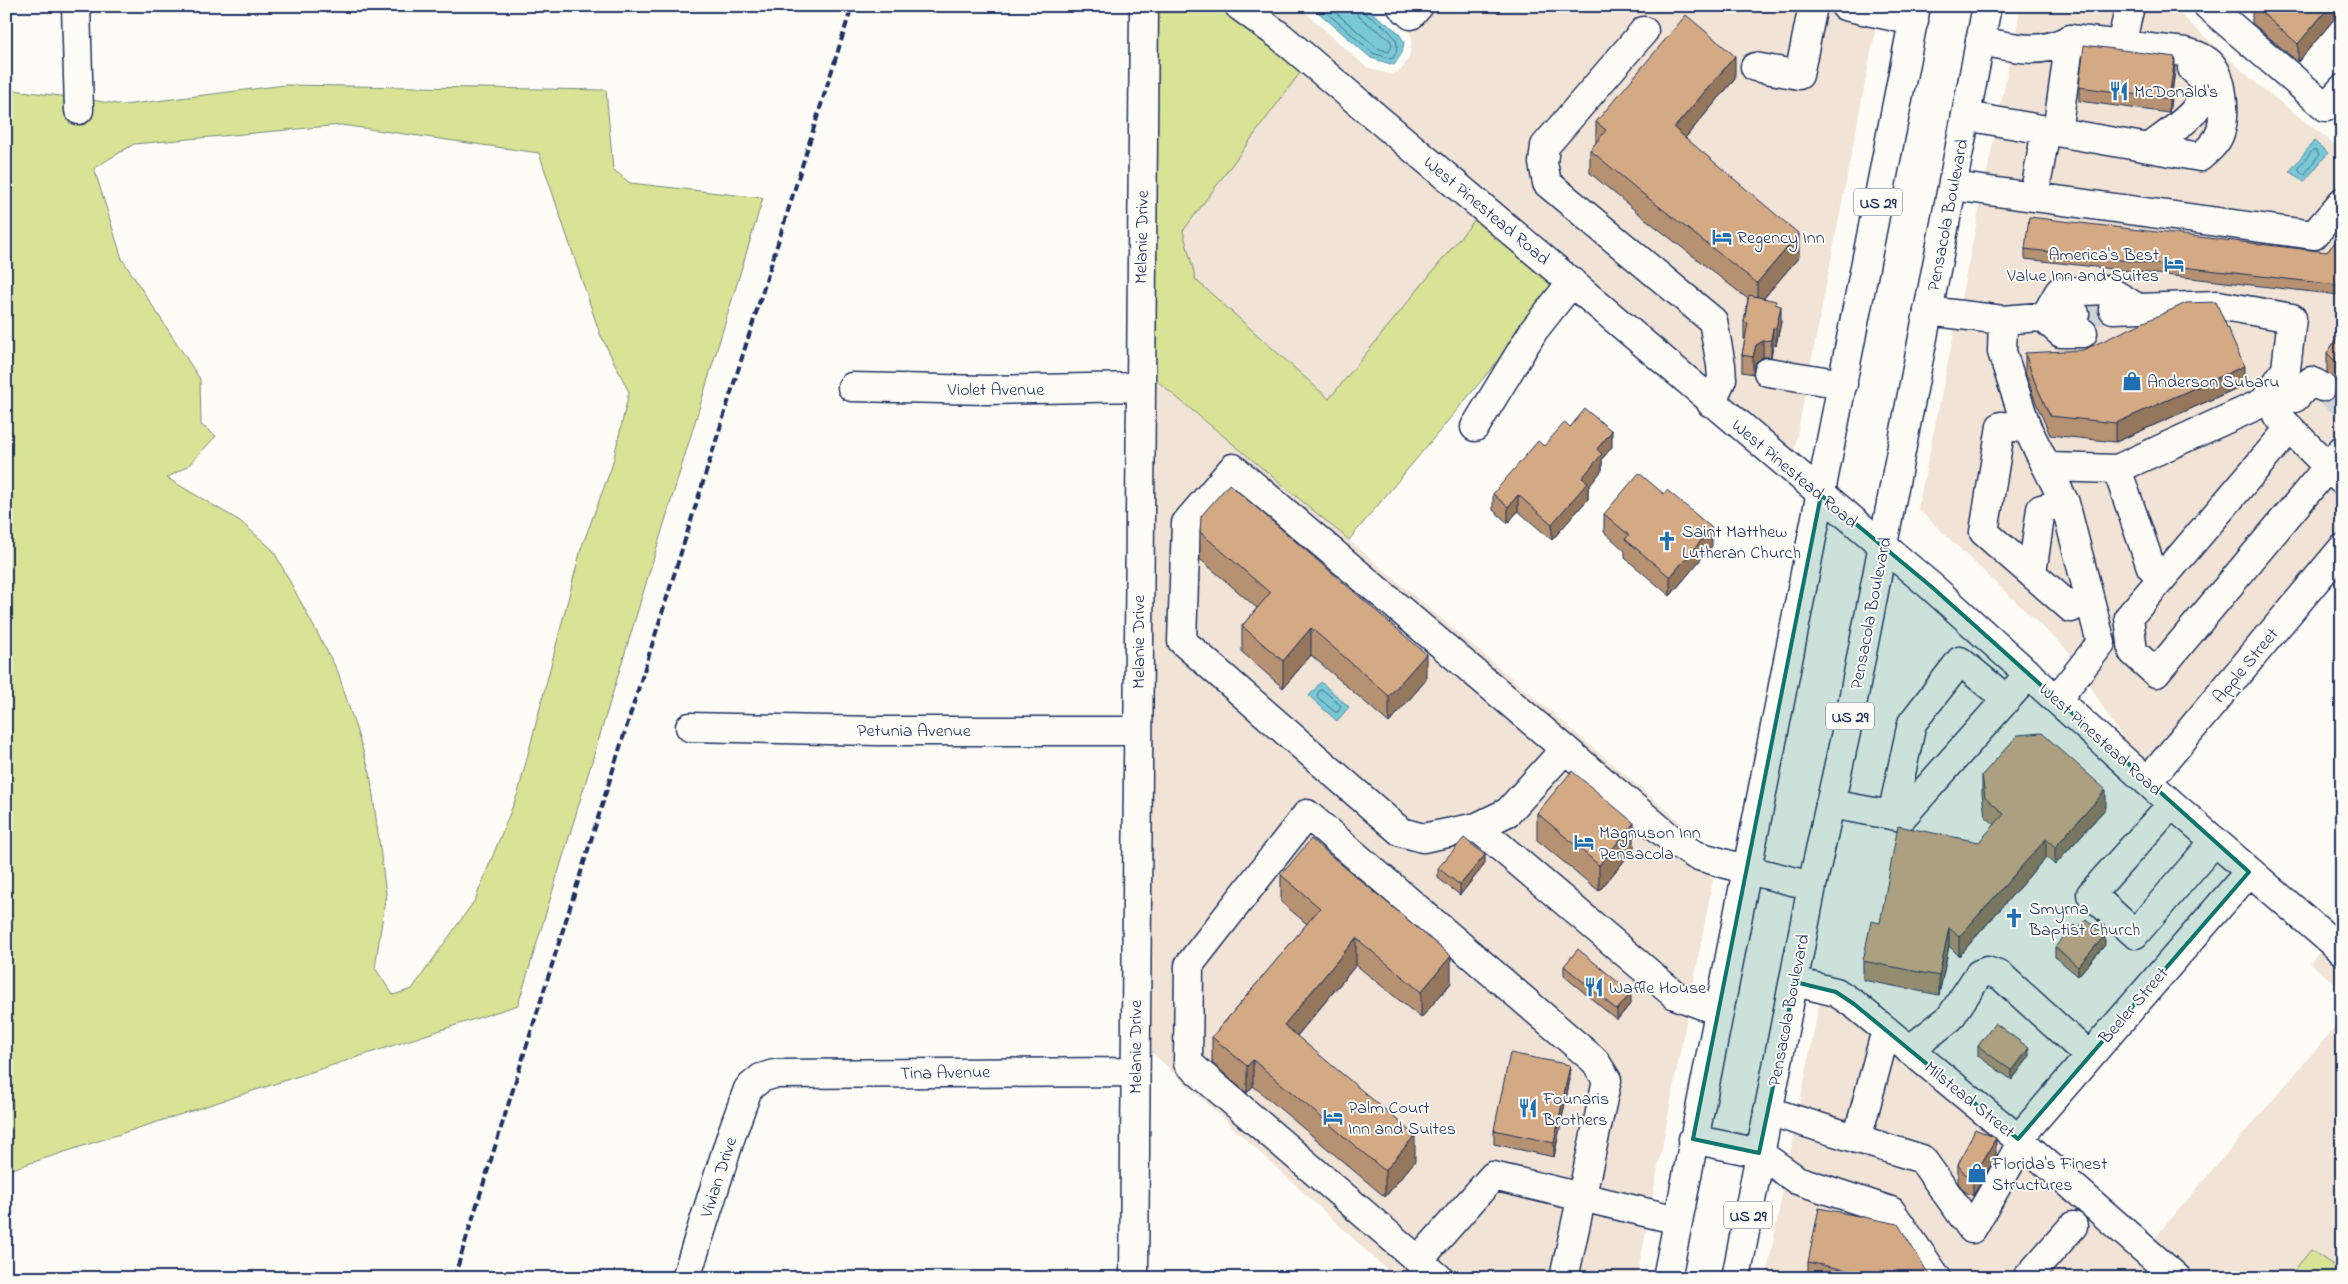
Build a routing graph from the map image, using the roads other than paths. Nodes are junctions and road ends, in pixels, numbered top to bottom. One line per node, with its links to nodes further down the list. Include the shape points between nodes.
1 (76, 6): 18 (street)
2 (1144, 6): 33 (street, Melanie Drive)
3 (1401, 6): 4 (street, via 1411,15)
4 (1419, 6)
5 (1813, 6): 16 (street, via 1799,75)
6 (1845, 6): 11 (street)
7 (1987, 6): 13 (street, Pensacola Boulevard / US 29)
8 (2130, 6): 15 (street)
9 (1248, 8): 25 (street, West Pinestead Road)
10 (2218, 9): 17 (street, via 2326,107)
11 (1915, 13): 31 (street, US 29)
12 (1644, 31): 30 (street, via 1545,146 1543,163 1547,183 1713,321)
13 (1980, 41): 14 (street, via 2037,50); 19 (street, Pensacola Boulevard / US 29)
14 (2069, 45): 15 (street); 20 (street); 21 (street, via 2193,68 2206,82 2207,93 2198,107)
15 (2121, 45): 21 (street, via 2199,56 2208,61 2218,74 2223,92 2220,134 2200,157)
16 (1756, 67)
17 (2342, 89)
18 (79, 110)
19 (1966, 116): 20 (street); 22 (street, Pensacola Boulevard / US 29)
20 (2051, 131): 21 (street); 23 (street)
21 (2149, 148)
22 (1953, 186): 23 (street); 26 (street, Pensacola Boulevard / US 29)
23 (2034, 198): 24 (street, via 2314,235)
24 (2342, 202)
25 (1572, 282): 36 (street, West Pinestead Road); 37 (street, via 1534,330)
26 (1928, 311): 28 (street); 45 (street, Pensacola Boulevard / US 29)
27 (2044, 318): 28 (street); 29 (street, via 2061,333); 35 (street, via 2059,292 2108,290 2123,314 2218,305 2292,318 2286,369)
28 (2003, 320): 38 (street, via 2002,352)
29 (2078, 323)
30 (1744, 368): 31 (street); 36 (street, via 1722,380)
31 (1843, 384): 43 (street, US 29)
32 (852, 387): 33 (street, Violet Avenue, via 987,390)
33 (1140, 387): 54 (street, Melanie Drive)
34 (2322, 388): 35 (street, via 2311,382 2295,398)
35 (2268, 395): 39 (street); 42 (street)
36 (1712, 403): 43 (street, West Pinestead Road)
37 (1476, 428)
38 (2027, 428): 41 (street); 48 (street, via 2000,426 1984,532)
39 (2290, 428): 40 (street); 40 (street, via 2129,617 2133,652 2156,673)
40 (2337, 465)
41 (2048, 467): 42 (street); 44 (street)
42 (2117, 469): 47 (street)
43 (1821, 495): 45 (street, West Pinestead Road); 62 (street, US 29)
44 (2064, 503): 48 (street, via 2041,508); 51 (street, via 2102,643)
45 (1882, 545): 50 (street, West Pinestead Road); 57 (street, Pensacola Boulevard / US 29)
46 (2342, 549): 56 (street, Apple Street)
47 (2151, 568)
48 (2032, 572): 49 (street)
49 (2070, 608)
50 (2029, 674): 51 (street, West Pinestead Road); 52 (street)
51 (2057, 699): 56 (street, West Pinestead Road)
52 (2006, 700): 59 (street, via 1902,817); 59 (street, via 1960,661 1912,723)
53 (690, 727): 54 (street, Petunia Avenue)
54 (1138, 730): 71 (street, Melanie Drive)
55 (1566, 749): 60 (street, via 1508,812); 60 (street, via 1233,468 1186,523 1182,641 1401,832 1423,838); 62 (street, via 1676,843 1694,855)
56 (2148, 781): 58 (street, West Pinestead Road)
57 (1830, 804): 59 (street); 64 (street, Pensacola Boulevard / US 29)
58 (2172, 804): 61 (street, West Pinestead Road); 61 (street, via 2091,894 2135,934)
59 (1892, 815)
60 (1477, 827): 67 (street, via 1675,995)
61 (2215, 841): 63 (street, West Pinestead Road)
62 (1744, 869): 64 (street); 67 (street, US 29)
63 (2249, 872): 65 (street, West Pinestead Road); 70 (street, Beeler Street)
64 (1812, 886): 66 (street, Pensacola Boulevard / US 29)
65 (2342, 951)
66 (1795, 982): 68 (street, Milstead Street, via 1836,992); 73 (street, Pensacola Boulevard / US 29)
67 (1718, 1011): 75 (street, US 29)
68 (1886, 1030): 69 (street, Milstead Street); 74 (street)
69 (1910, 1050): 70 (street, via 1950,1018 1979,974 1987,971 2001,976); 76 (street, Milstead Street)
70 (2089, 1056): 76 (street, Beeler Street)
71 (1135, 1072): 72 (street, Tina Avenue, via 774,1074); 83 (street, Melanie Drive)
72 (757, 1081): 82 (street, Vivian Drive, via 748,1089 732,1133)
73 (1768, 1111): 74 (street); 77 (street, Pensacola Boulevard / US 29)
74 (1857, 1138): 76 (street, Beeler Street, via 1922,1159 1972,1229)
75 (1694, 1139): 77 (street); 79 (street, US 29)
76 (2020, 1140): 90 (street, Milstead Street)
77 (1759, 1153): 87 (street, Pensacola Boulevard / US 29); 88 (street, via 1797,1180 1891,1211)
78 (1582, 1196): 79 (street); 81 (street, via 1493,1176); 81 (street, via 1607,1080 1595,1060 1307,814 1189,966 1188,1063); 85 (street)
79 (1678, 1220): 86 (street, US 29)
80 (2073, 1226): 89 (street)
81 (1418, 1260): 84 (street)
82 (686, 1278)
83 (1134, 1278)
84 (1439, 1278)
85 (1564, 1278)
86 (1667, 1278)
87 (1736, 1278)
88 (1937, 1278)
89 (2027, 1278)
90 (2177, 1278)

